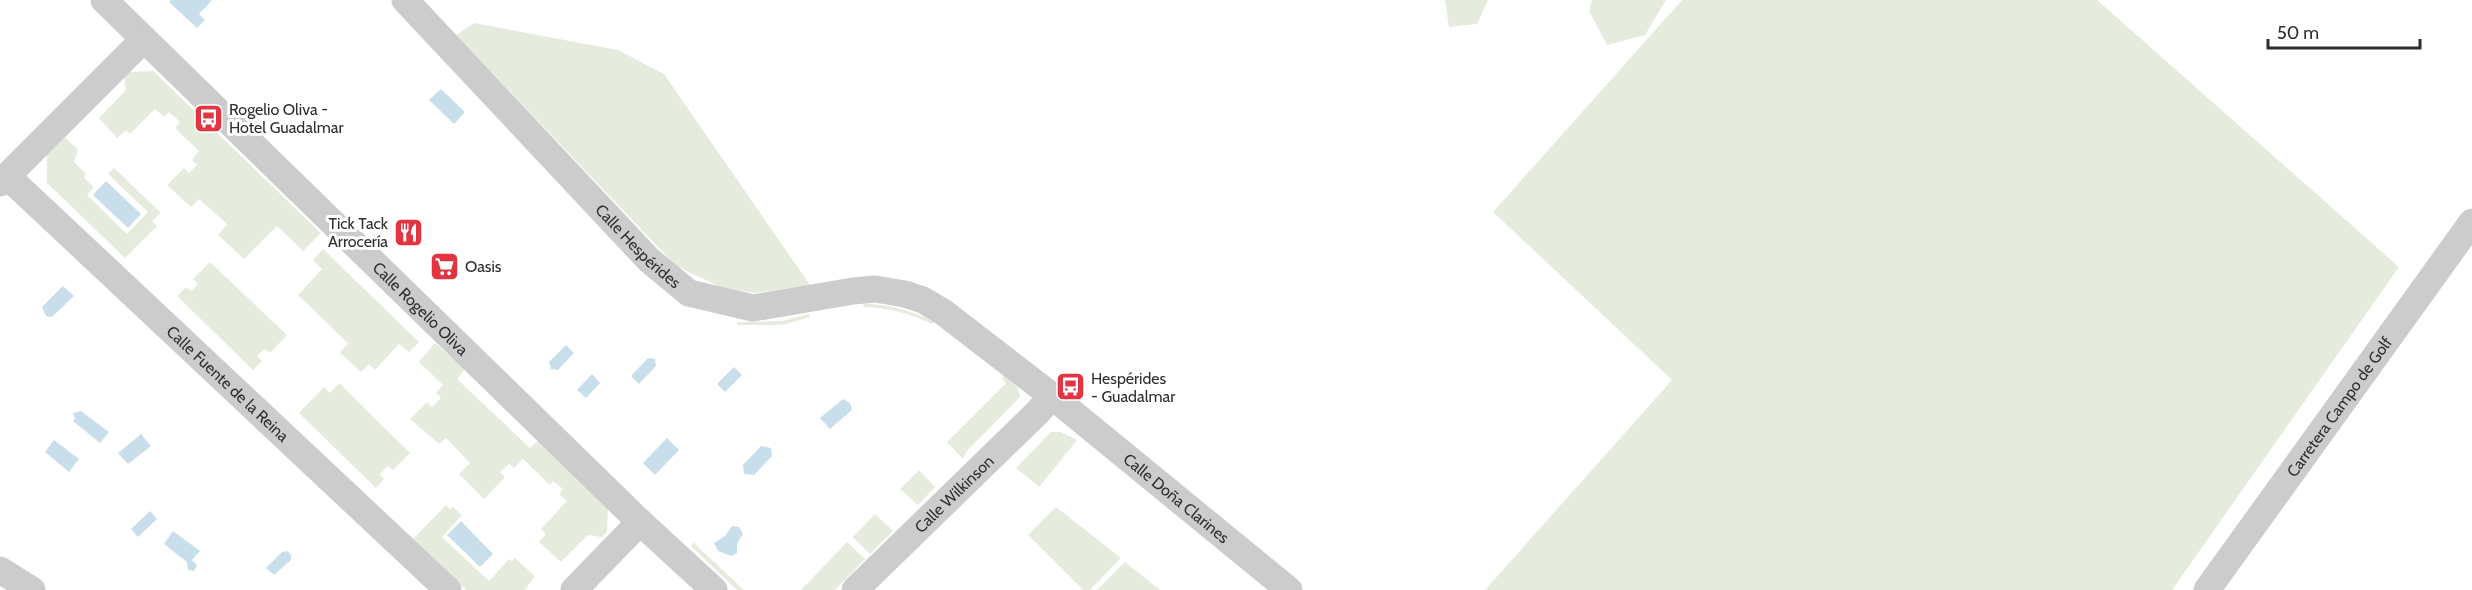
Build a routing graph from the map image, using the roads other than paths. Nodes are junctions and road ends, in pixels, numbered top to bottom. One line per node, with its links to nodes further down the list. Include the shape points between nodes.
1 (104, 0): 3 (street, Calle Rogelio Oliva)
2 (405, 0): 6 (street, Calle Hespérides, via 649,260 689,293 753,308 853,291 875,289 905,294 943,312)
3 (144, 39): 4 (street); 7 (street, Calle Rogelio Oliva)
4 (4, 180): 10 (street, Calle Fuente de la Reina)
5 (2472, 222): 15 (street, Carretera Campo de Golf)
6 (1057, 401): 13 (street, Calle Wilkinson, via 1038,412); 14 (street, Calle Doña Clarines)
7 (640, 522): 11 (street); 12 (street, Calle Rogelio Oliva)
8 (0, 570): 9 (street)
9 (32, 590)
10 (448, 590)
11 (574, 590)
12 (714, 590)
13 (855, 590)
14 (1289, 590)
15 (2207, 590)

